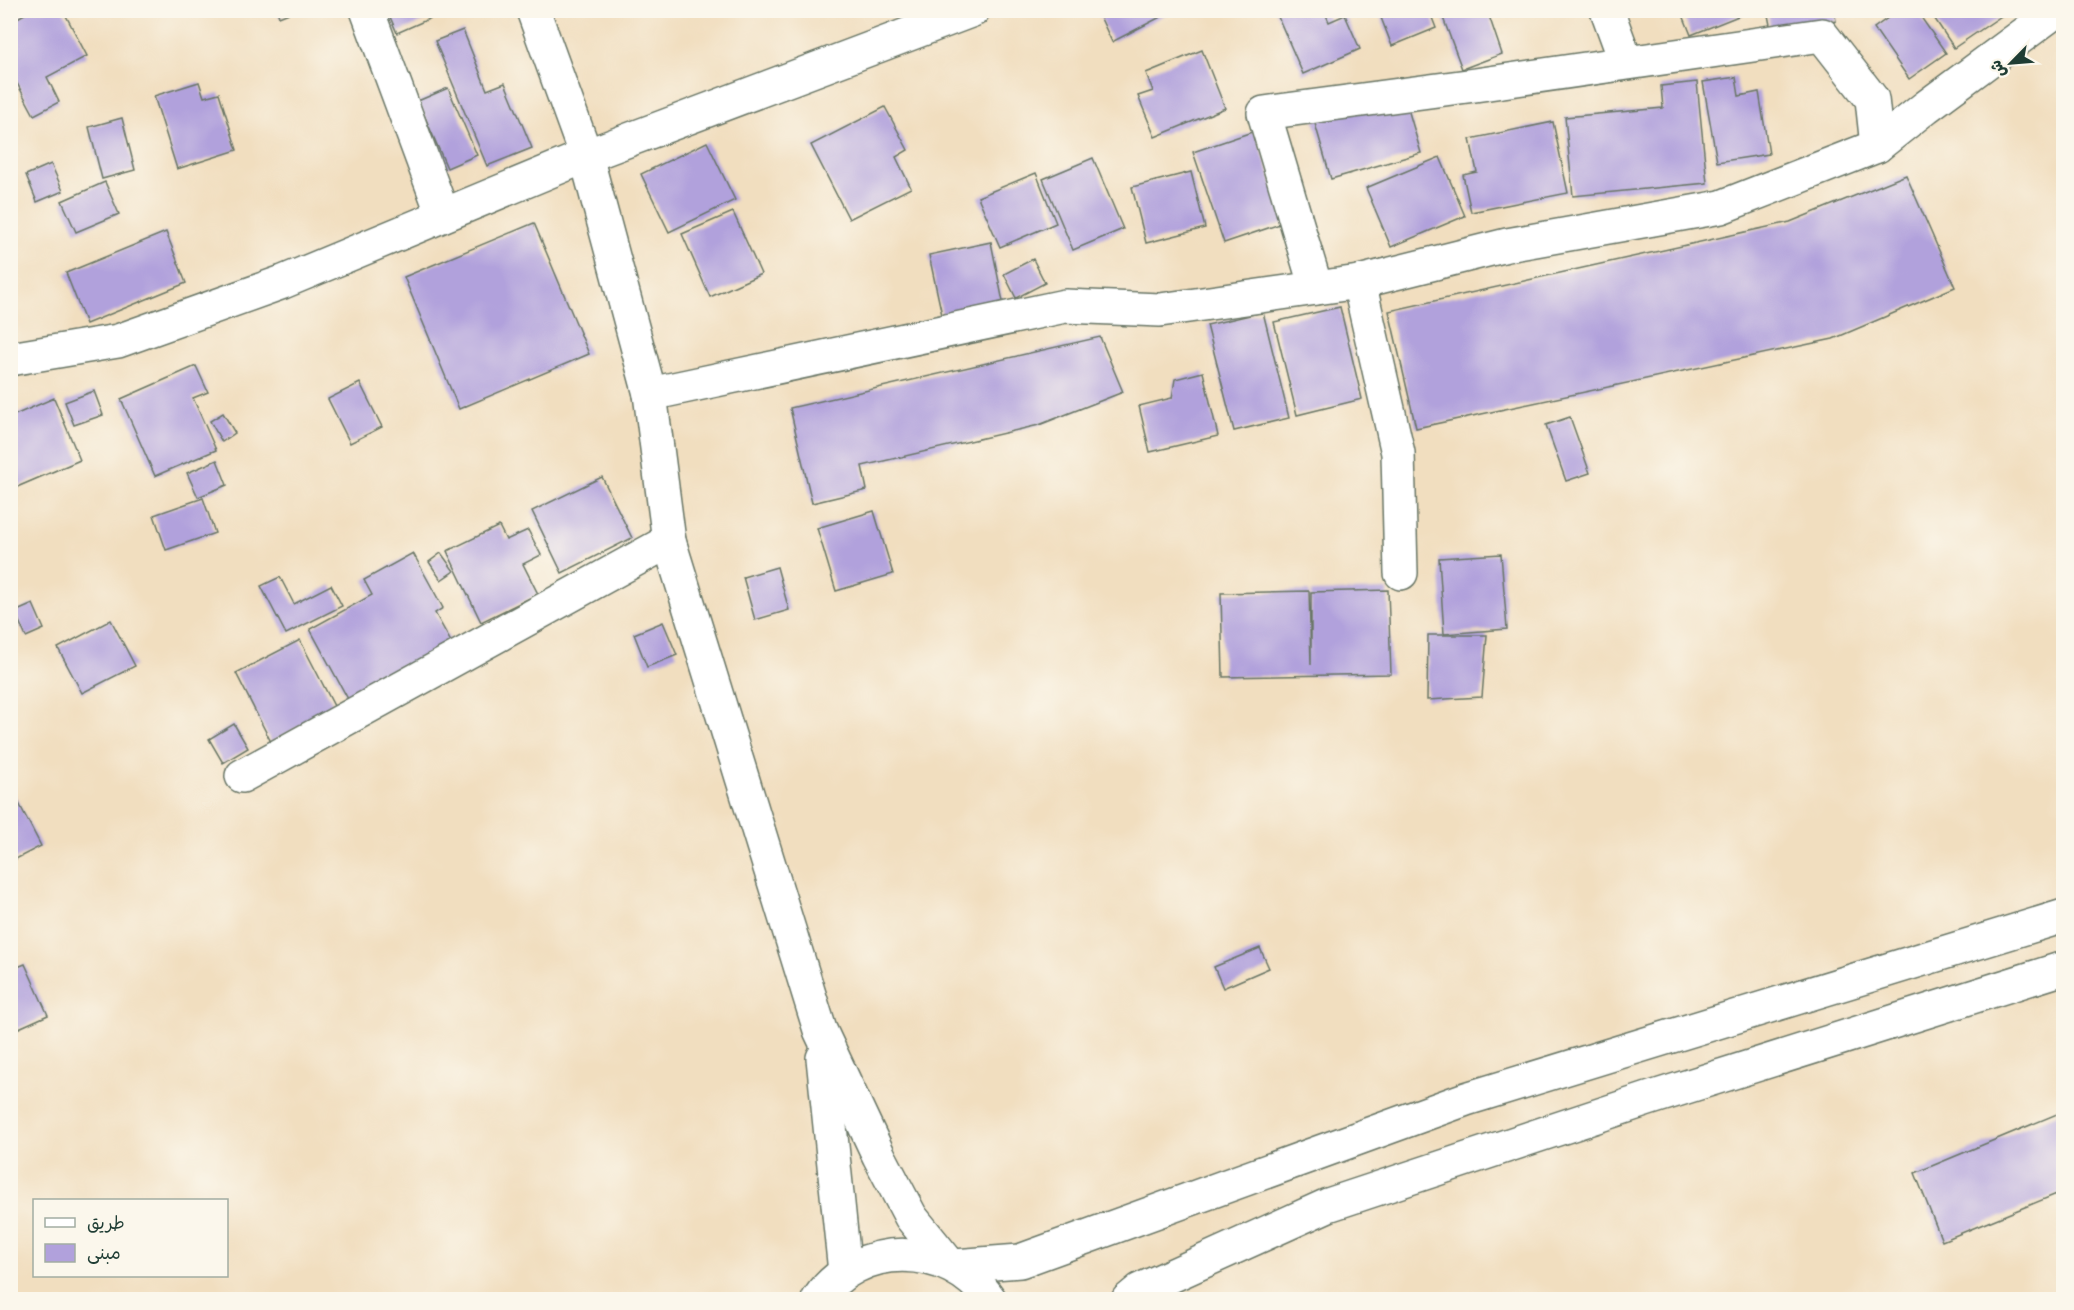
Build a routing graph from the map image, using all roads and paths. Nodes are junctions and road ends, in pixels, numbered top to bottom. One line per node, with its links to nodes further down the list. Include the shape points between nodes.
1 (367, 10): 9 (main road)
2 (533, 10): 8 (main road)
3 (973, 10): 8 (main road)
4 (1608, 10): 6 (main road)
5 (2057, 10): 7 (main road)
6 (1626, 62): 7 (main road, via 1822,35 1872,99); 11 (main road, via 1264,113)
7 (1877, 146): 10 (main road, via 1721,207 1506,245)
8 (586, 156): 9 (main road); 13 (main road)
9 (443, 215): 12 (main road, via 284,282 118,341)
10 (1359, 282): 11 (main road); 15 (main road, via 1398,453)
11 (1316, 288): 13 (main road, via 1160,310 1065,306)
12 (10, 359)
13 (650, 394): 14 (main road)
14 (669, 541): 16 (main road); 19 (main road)
15 (1401, 573)
16 (242, 776)
17 (2064, 916): 20 (main road, via 1466,1099 1020,1262)
18 (2064, 968): 23 (main road, via 1328,1205 1140,1290)
19 (820, 1030): 20 (main road, via 910,1217); 21 (main road)
20 (952, 1265): 21 (main road, via 924,1256 870,1259); 22 (main road)
21 (825, 1290)
22 (990, 1299)
23 (1128, 1299)

